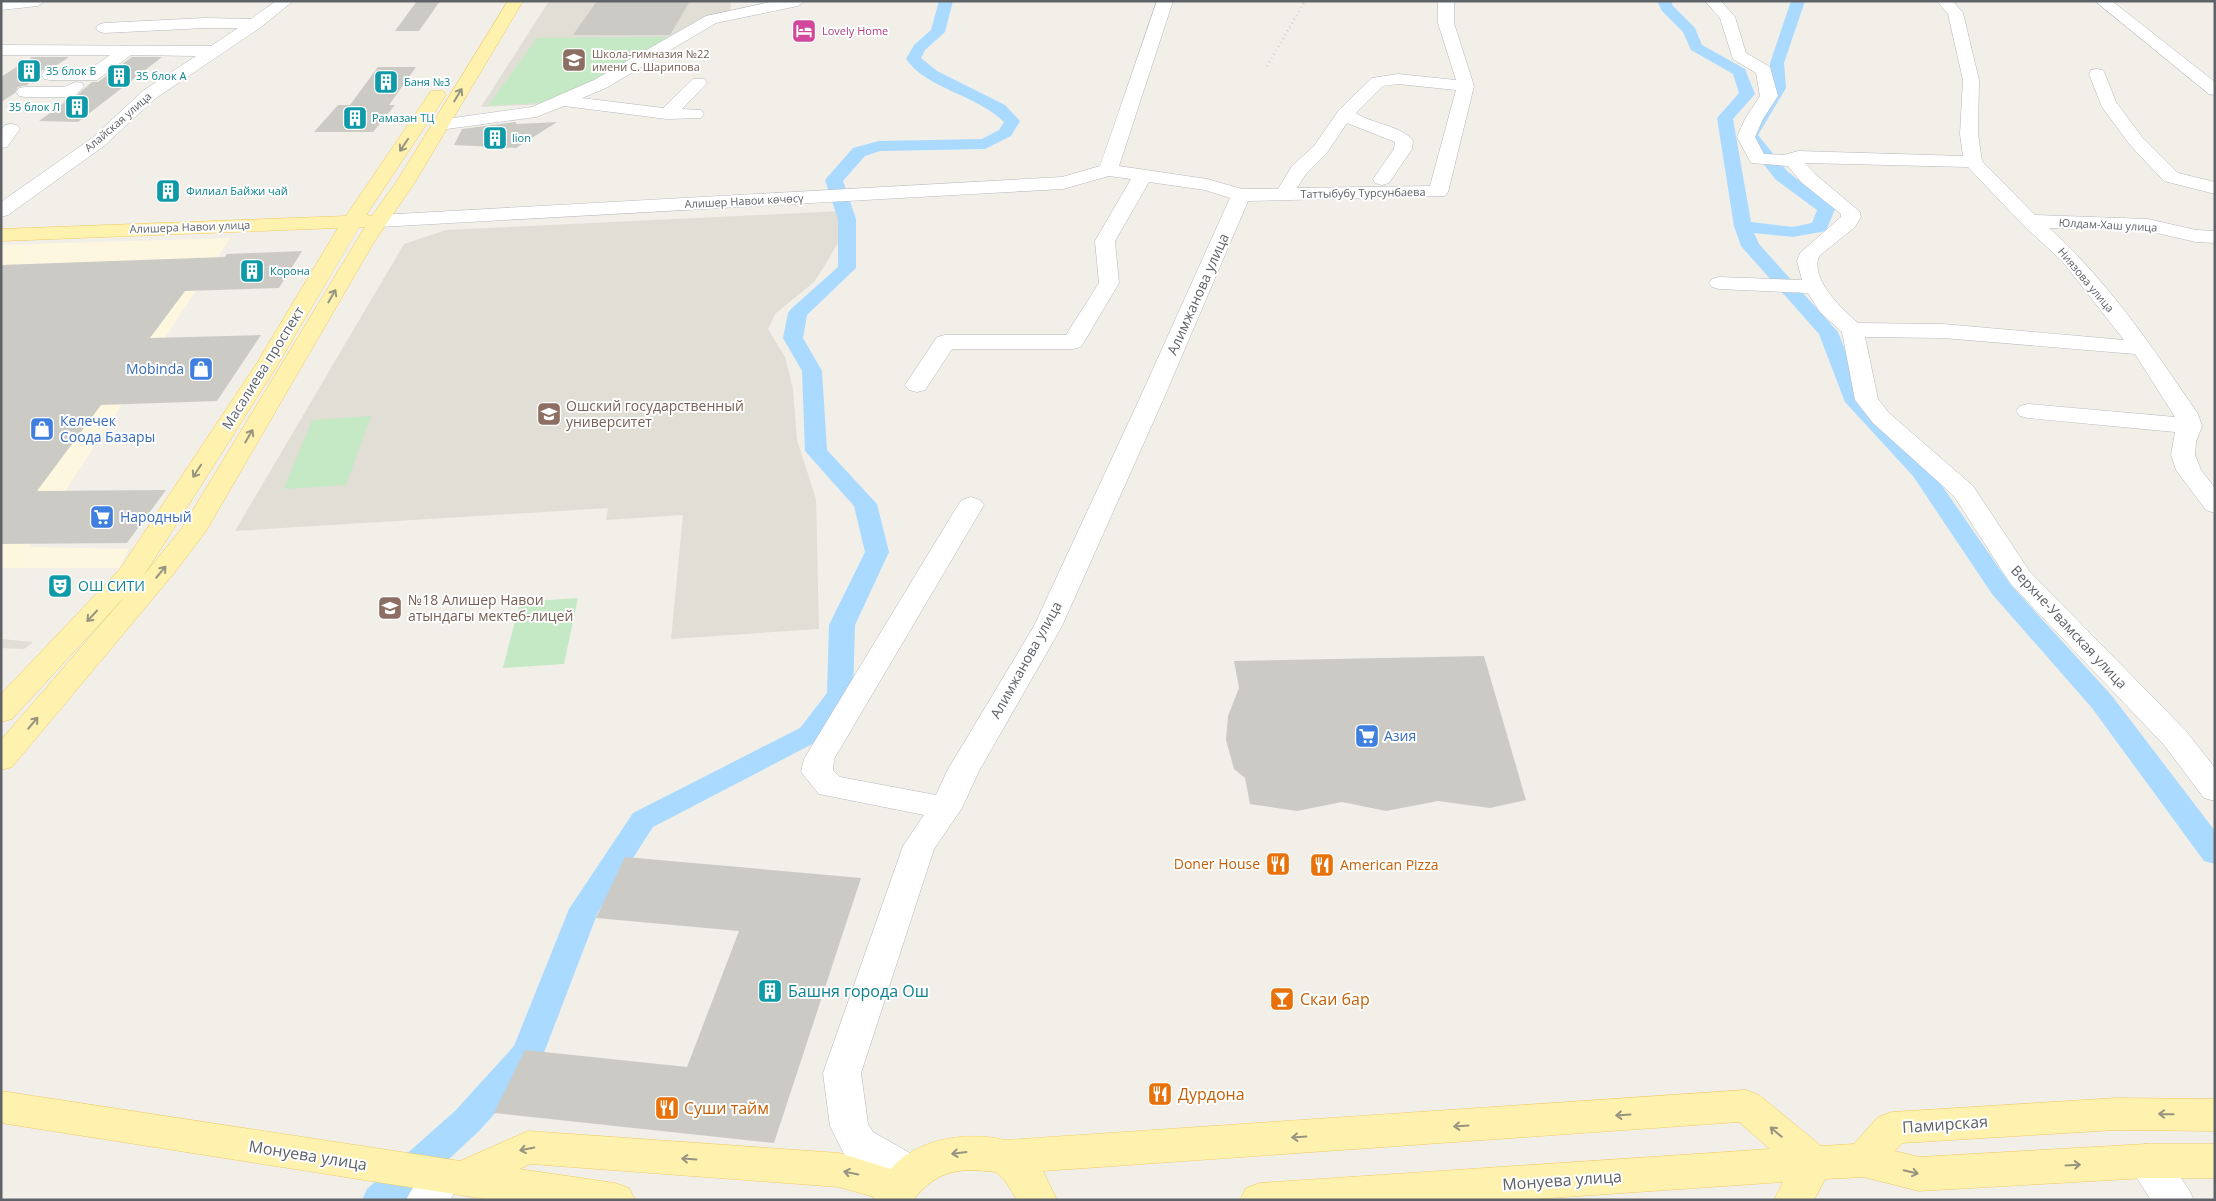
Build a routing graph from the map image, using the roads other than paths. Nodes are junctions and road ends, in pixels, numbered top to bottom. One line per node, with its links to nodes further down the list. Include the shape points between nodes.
1 (38, 1): 10 (street)
2 (286, 1): 12 (street, Алайская улица)
3 (516, 1): 31 (main road, Масалиева проспект, one-way to 3)
4 (798, 1): 27 (street, via 711,19 600,84)
5 (1165, 1): 36 (street)
6 (1446, 1): 24 (street, via 1446,22)
7 (1712, 1): 34 (street, via 1727,17 1739,56 1764,71 1769,96 1746,137 1758,159)
8 (1944, 1): 35 (street, via 1955,13 1971,80 1969,134)
9 (2102, 1): 25 (street)
10 (1, 4)
11 (489, 14): 18 (main road)
12 (256, 24): 13 (street); 16 (street, Алайская улица)
13 (104, 28)
14 (9, 49): 15 (street); 17 (street)
15 (128, 50): 16 (street); 21 (street)
16 (215, 51): 42 (street, Алайская улица, via 150,94 98,142)
17 (1, 59)
18 (460, 63)
19 (2097, 74): 39 (street, via 2108,103 2136,141 2172,177)
20 (50, 75): 21 (street)
21 (91, 76): 26 (street, via 68,92)
22 (449, 79): 45 (main road, Масалиева проспект, one-way to 45)
23 (699, 83): 28 (street)
24 (1466, 86): 30 (street, via 1386,80 1378,82); 41 (street, Таттыбубу Турсунбаева, via 1438,192)
25 (2215, 90)
26 (25, 92)
27 (563, 101): 28 (street); 31 (street, via 536,112)
28 (667, 114): 29 (street)
29 (695, 114)
30 (1345, 114): 38 (street, via 1404,141 1404,149); 41 (street, via 1320,150 1288,185)
31 (440, 125): 43 (main road, Масалиева проспект)
32 (1, 128): 33 (street, via 11,129)
33 (1, 143)
34 (1779, 161): 35 (street, via 1798,157); 49 (street, via 1846,207 1851,217 1848,223 1810,253)
35 (1973, 162): 44 (street, Ниязова улица)
36 (1108, 170): 37 (street); 43 (street, Алишер Навои көчөсү, via 1063,182)
37 (1143, 175): 40 (street); 52 (street, via 1105,241 1109,283 1073,342 945,342)
38 (1382, 179)
39 (2215, 188)
40 (1241, 195): 41 (street, Таттыбубу Турсунбаева); 60 (street, Алимжанова улица, via 1048,626 963,771)
41 (1286, 195)
42 (1, 211)
43 (378, 221): 45 (main road, Алишера Навои улица); 58 (main road, Масалиева проспект, one-way to 43, via 193,531)
44 (2030, 221): 47 (street, Юлдам-Хаш улица, via 2148,226); 51 (street, Ниязова улица, via 2069,257)
45 (352, 222): 46 (main road, Алишера Навои улица); 57 (main road, Масалиева проспект, one-way to 57, via 266,366 131,574)
46 (1, 235)
47 (2215, 237)
48 (1719, 283): 49 (street)
49 (1807, 287): 50 (street)
50 (1852, 330): 51 (street, via 1943,331); 59 (street, Верхне-Увамская улица, via 1867,400 1881,418 1964,491 2020,577 2175,738)
51 (2142, 348): 54 (street, Ниязова улица, via 2186,414)
52 (917, 385)
53 (2028, 411): 54 (street)
54 (2190, 426): 56 (street, via 2182,449 2186,466)
55 (971, 505): 60 (street, via 819,759 817,772 830,786)
56 (2215, 505)
57 (1, 712)
58 (1, 760)
59 (2215, 790)
60 (946, 808): 69 (street, Алимжанова улица, via 919,846 842,1074 849,1126 859,1144)
61 (1, 1107): 68 (main road, Монуева улица, via 390,1167)
62 (2215, 1115): 64 (main road, Памирская, one-way to 64, via 2116,1114 1892,1128)
63 (1005, 1157): 67 (main road, one-way to 63, via 1746,1106); 69 (main road, one-way to 69, via 969,1152 948,1154 928,1161); 71 (main road, via 1024,1175)
64 (1864, 1160): 66 (main road, one-way to 66, via 1920,1174); 67 (main road, Монуева улица)
65 (2215, 1160): 66 (main road)
66 (2146, 1161): 74 (street)
67 (1813, 1163): 72 (main road, Монуева улица); 73 (main road)
68 (447, 1185): 69 (main road, one-way to 68, via 838,1170 528,1147); 70 (main road, Монуева улица)
69 (900, 1187)
70 (615, 1200)
71 (1037, 1200)
72 (1260, 1200)
73 (1794, 1200)
74 (2174, 1200)

